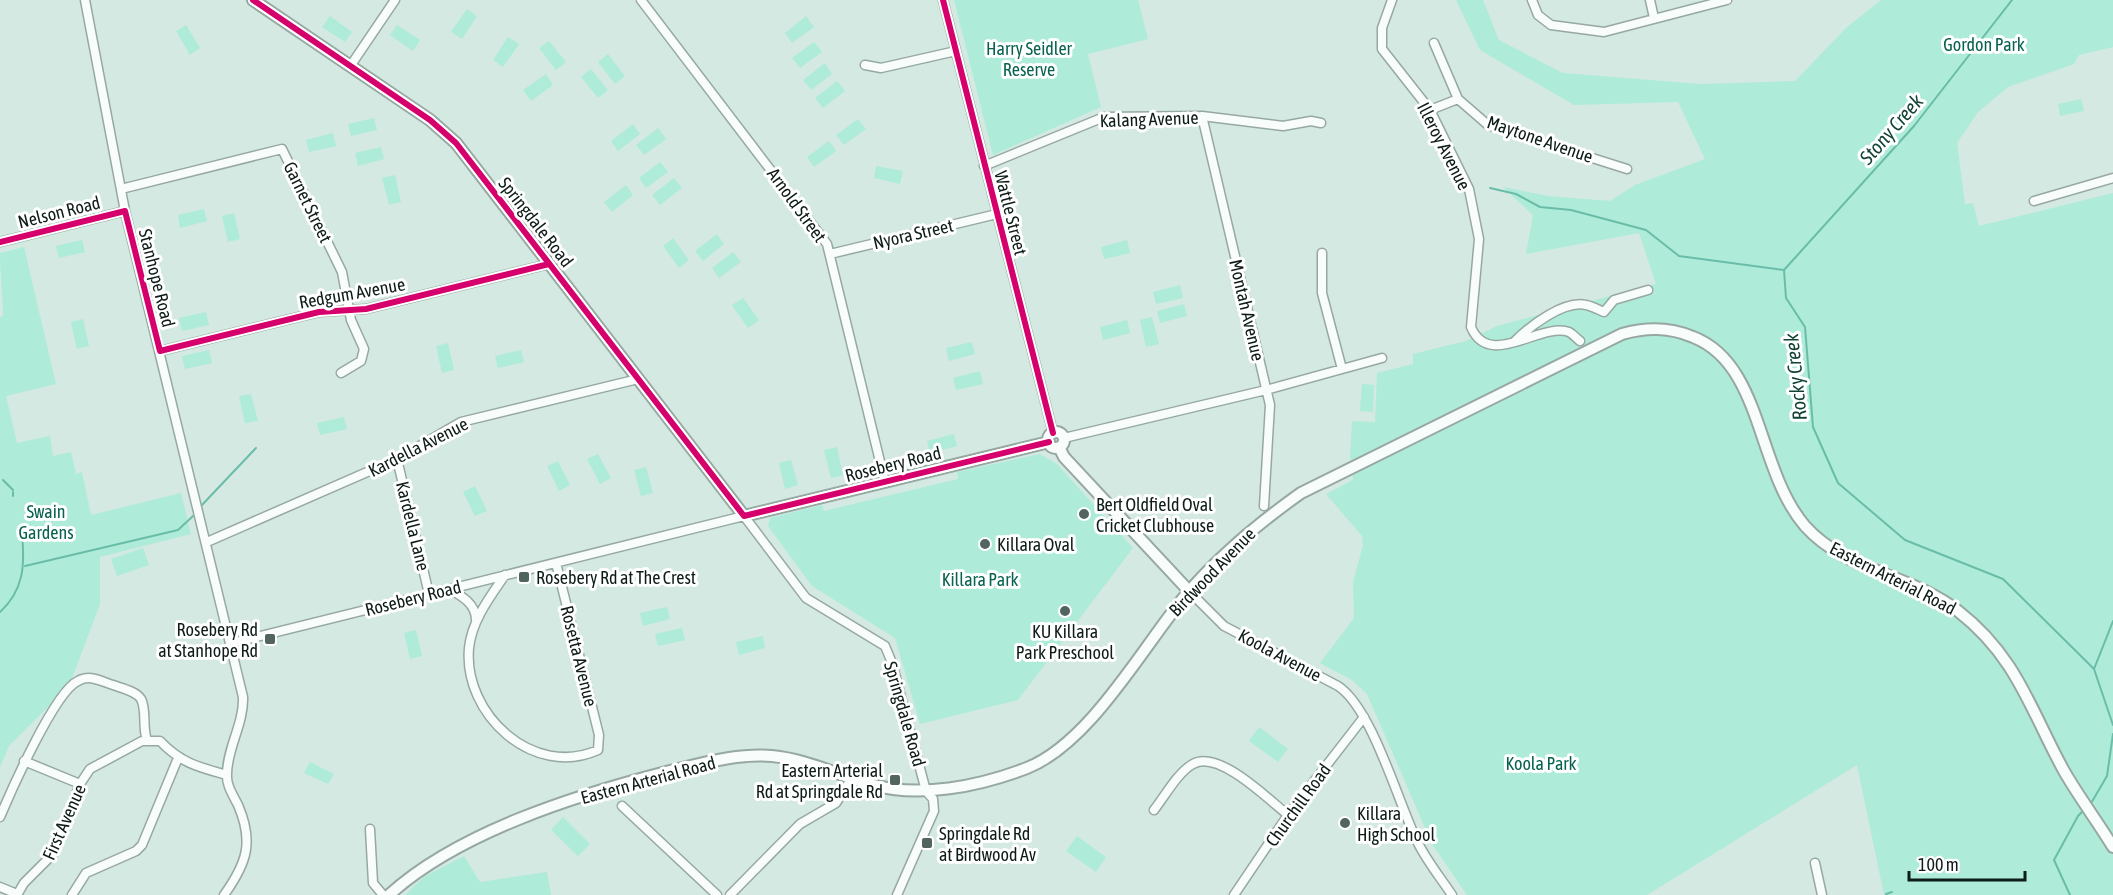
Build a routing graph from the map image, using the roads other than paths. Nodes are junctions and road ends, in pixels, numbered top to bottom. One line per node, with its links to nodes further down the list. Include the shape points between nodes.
1 (85, 0): 22 (street, Stanhope Road)
2 (253, 0): 13 (main road, Springdale Road)
3 (395, 0): 13 (street)
4 (641, 0): 28 (street, Arnold Street, via 823,236)
5 (943, 0): 12 (street, Wattle Street)
6 (1392, 0): 16 (street, Illeroy Avenue, via 1382,28 1382,49)
7 (1532, 0): 10 (street, via 1538,15 1551,25 1604,32)
8 (1650, 0): 10 (street)
9 (1727, 0): 10 (street)
10 (1654, 18)
11 (1434, 43): 15 (street, Maytone Avenue)
12 (956, 51): 14 (street, via 881,68); 19 (street, Wattle Street)
13 (351, 65): 29 (main road, Springdale Road, via 430,120 456,144)
14 (865, 65)
15 (1458, 99): 16 (street); 20 (street, Maytone Avenue, via 1488,125)
16 (1430, 110): 33 (street, Illeroy Avenue, via 1469,189 1479,239 1471,327 1484,342 1497,346)
17 (1202, 116): 18 (street, Kalang Avenue, via 1283,126); 19 (street, Kalang Avenue, via 1104,117); 40 (street, Montah Avenue)
18 (1321, 123)
19 (984, 166): 25 (street, Wattle Street)
20 (1627, 169)
21 (2113, 178): 23 (street)
22 (121, 189): 24 (street, Stanhope Road); 31 (street, Garnet Street, via 282,150 342,272)
23 (2034, 201)
24 (125, 211): 26 (street, Nelson Road); 34 (street, Stanhope Road)
25 (997, 214): 28 (street, Nyora Street); 41 (street, Wattle Street)
26 (0, 242)
27 (1322, 253): 36 (street, via 1322,293)
28 (830, 254): 43 (street, Arnold Street)
29 (549, 264): 31 (street, Redgum Avenue); 38 (main road, Springdale Road)
30 (1648, 290): 33 (street, via 1614,300 1604,312 1584,304 1558,311 1532,324)
31 (350, 310): 34 (street, Redgum Avenue, via 319,312); 37 (street, via 364,354 361,361)
32 (1580, 341): 33 (street, Illeroy Avenue, via 1570,332 1559,331)
33 (1512, 343)
34 (160, 351): 46 (street, Stanhope Road)
35 (1382, 358): 36 (street, Rosebery Road)
36 (1342, 369): 40 (street, Rosebery Road)
37 (341, 373)
38 (638, 379): 42 (street, Kardella Avenue, via 461,422); 45 (main road, Springdale Road)
39 (1532, 381): 50 (main road, Birdwood Avenue, via 1302,493 1266,518); 67 (main road, Eastern Arterial Road, via 1619,328 1662,322 1682,326 1717,342 1743,369 1757,405 1768,460 1799,518 1833,551 1938,597 1986,635 2020,682 2064,770)
40 (1266, 390): 41 (street, Rosebery Road); 44 (street, Montah Avenue, via 1270,405)
41 (1056, 440): 43 (main road, Rosebery Road); 50 (main road, Koola Avenue, via 1064,457)
42 (397, 459): 46 (street, Kardella Avenue); 51 (street, Kardella Lane)
43 (885, 482): 45 (main road, Rosebery Road)
44 (1264, 506)
45 (744, 516): 47 (street, Rosebery Road); 61 (street, Springdale Road, via 806,598 885,646)
46 (207, 542): 53 (street, Stanhope Road)
47 (556, 563): 48 (street, Rosebery Road); 52 (street, Rosetta Avenue, via 599,735 598,750 585,756 548,754 513,741 500,729 484,710 471,678 469,648)
48 (505, 575): 49 (street, Rosebery Road); 52 (street)
49 (449, 589): 51 (street, Rosebery Road); 52 (street, via 468,601 476,612)
50 (1190, 591): 54 (street, Koola Avenue, via 1224,626 1347,692); 61 (main road, Birdwood Avenue, via 1095,715 1056,753 1012,773)
51 (429, 594): 53 (street, Rosebery Road)
52 (476, 620)
53 (232, 642): 58 (street, Stanhope Road, via 243,704)
54 (1364, 717): 64 (street, Churchill Road); 79 (street, Koola Avenue, via 1417,842)
55 (147, 740): 56 (street, via 160,741); 57 (street, via 143,701 137,694 90,677 76,681 62,696); 60 (street, First Avenue, via 95,764)
56 (178, 758): 58 (street); 72 (street, via 142,845 86,873)
57 (24, 761): 60 (street); 65 (street)
58 (226, 775): 73 (street, via 247,840 243,866)
59 (850, 778): 61 (main road, Eastern Arterial Road, via 893,789); 75 (main road, Eastern Arterial Road, via 776,757 710,761 618,785 517,819 433,861); 77 (street, via 836,802 800,824)
60 (80, 784): 71 (street, First Avenue, via 53,854)
61 (926, 791): 78 (street, Springdale Road, via 933,799 934,811)
62 (622, 806): 76 (street)
63 (1154, 810): 64 (street, via 1188,767 1204,760 1222,764)
64 (1288, 815): 70 (street, Churchill Road)
65 (0, 817)
66 (370, 829): 74 (street, via 373,883)
67 (2113, 847)
68 (1815, 863): 80 (street)
69 (0, 887): 71 (street)
70 (1238, 893)
71 (17, 894)
72 (72, 895)
73 (224, 895)
74 (383, 895)
75 (389, 895)
76 (717, 895)
77 (730, 895)
78 (897, 895)
79 (1452, 895)
80 (1822, 895)

